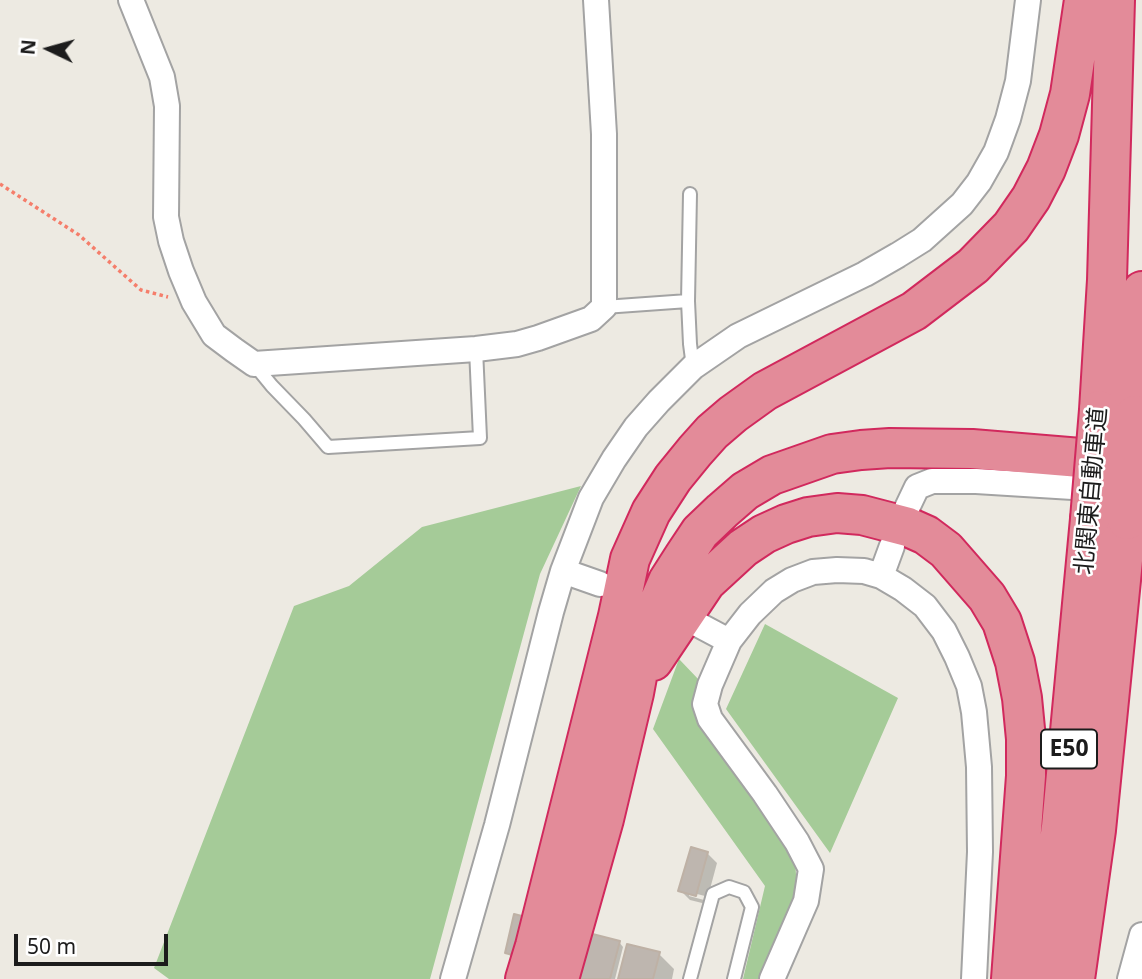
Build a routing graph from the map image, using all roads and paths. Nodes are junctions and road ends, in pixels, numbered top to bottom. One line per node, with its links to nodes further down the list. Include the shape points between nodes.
1 (131, 0): 10 (street, via 162,77 167,106 166,218)
2 (596, 0): 11 (street, via 604,134)
3 (1028, 0): 14 (street, via 1018,81 1008,119 996,152 962,204 898,255 738,336)
4 (1084, 0): 22 (highway, via 1059,135 1046,169 1011,228 973,266 914,311 765,391 712,432 651,512)
5 (1115, 0): 15 (highway, 北関東自動車道 / E50, via 1107,280)
6 (0, 184): 10 (path, via 79,235 142,290)
7 (690, 194): 9 (lane)
8 (1142, 291): 15 (highway, 北関東自動車道 / E50)
9 (688, 301): 11 (lane); 14 (lane)
10 (194, 302): 13 (street, via 214,335)
11 (604, 307): 12 (street, via 591,318 538,338)
12 (476, 349): 13 (street); 13 (lane, via 480,438 328,447)
13 (254, 364)
14 (693, 367): 20 (street, via 644,418 614,459 591,498)
15 (1125, 422): 18 (highway, 北関東自動車道 / E50, bridge); 22 (highway, via 1076,435 924,427 864,430 800,444 736,474)
16 (1142, 463): 25 (highway, via 972,449 890,448 832,454 772,475 745,491 700,532 668,581 645,634)
17 (907, 508): 18 (street, via 917,487 932,481 976,481)
18 (1125, 518): 35 (highway, 北関東自動車道 / E50, via 1061,827); 36 (highway, 北関東自動車道 / E50, via 1096,830)
19 (892, 546): 21 (street)
20 (563, 571): 22 (street); 27 (street)
21 (881, 576): 24 (street, via 837,570 792,580 750,614); 33 (street, via 925,606 944,631 969,686 979,767)
22 (609, 600): 28 (highway)
23 (697, 624): 24 (street)
24 (729, 641): 32 (street, via 705,704 710,719 765,794 810,869 806,901)
25 (634, 693): 29 (highway); 34 (highway, via 706,582 764,534 808,517 862,515 908,527 946,550 1002,622 1023,698 1026,776)
26 (1142, 935): 37 (street)
27 (453, 979)
28 (525, 979)
29 (559, 979)
30 (690, 979): 31 (lane, via 713,894 729,887 744,892 752,907)
31 (734, 979)
32 (772, 979)
33 (974, 979)
34 (1010, 979)
35 (1040, 979)
36 (1075, 979)
37 (1130, 979)

